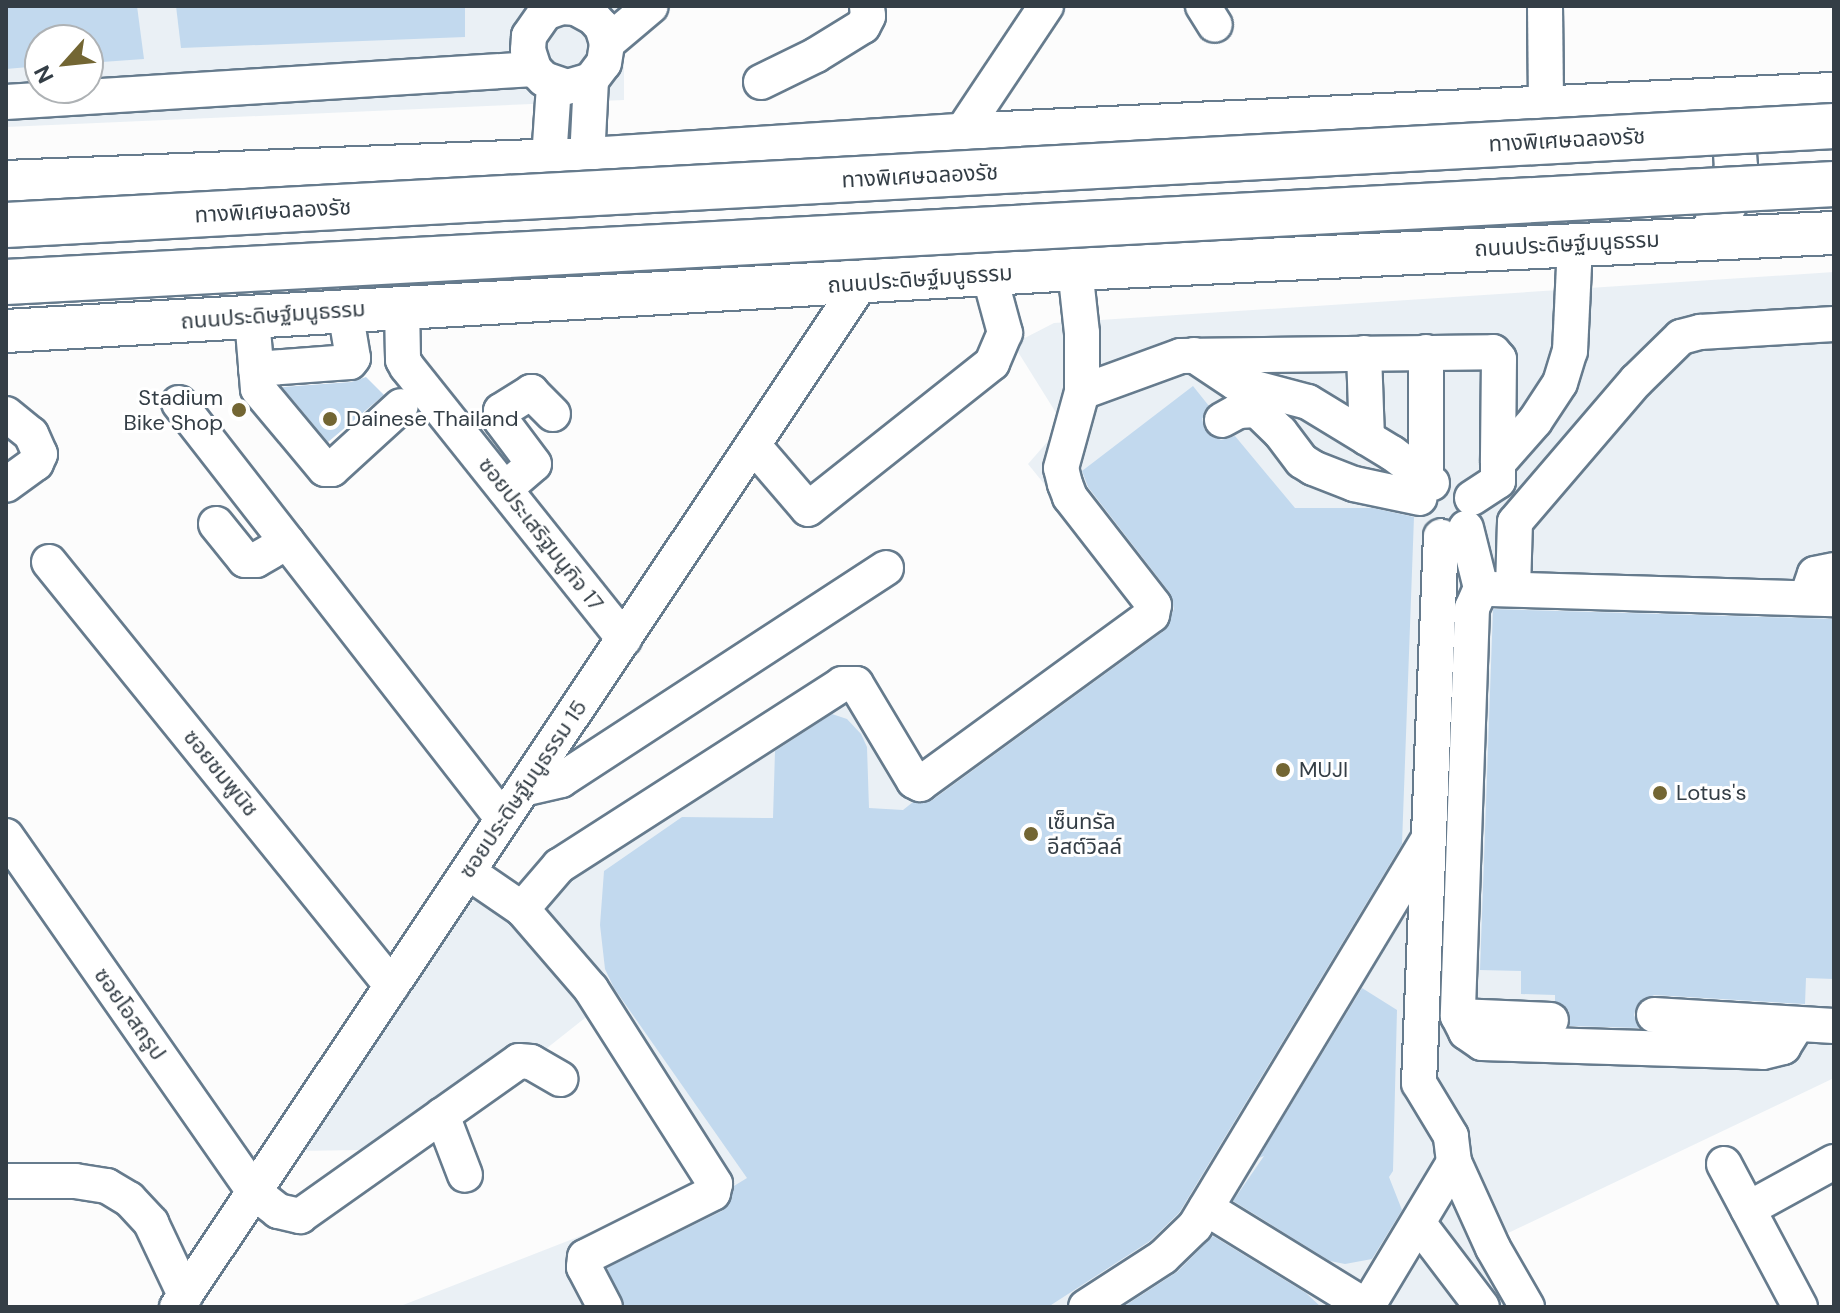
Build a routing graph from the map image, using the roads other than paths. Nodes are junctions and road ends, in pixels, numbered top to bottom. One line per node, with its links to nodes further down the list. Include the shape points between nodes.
1 (651, 6): 6 (street)
2 (867, 6): 9 (street, via 863,26)
3 (1046, 6): 16 (street)
4 (1545, 6): 14 (street)
5 (544, 10): 6 (street, via 576,8); 7 (street, via 529,36 528,50)
6 (598, 22): 8 (street, via 604,63)
7 (544, 77): 8 (street, via 567,87); 13 (street); 17 (street)
8 (591, 80): 17 (street)
9 (761, 82)
10 (1834, 94): 11 (main road)
11 (1786, 96): 12 (main road); 21 (main road, via 1762,130 1759,173 1771,199)
12 (1689, 101): 14 (main road); 22 (main road, via 1723,117 1734,139 1736,167 1729,198)
13 (6, 102)
14 (1546, 106): 16 (main road)
15 (1834, 126): 20 (highway, ทางพิเศษฉลองรัช, bridge)
16 (960, 135): 17 (main road)
17 (568, 159): 18 (main road)
18 (6, 182)
19 (1834, 184): 26 (highway, bridge)
20 (6, 225)
21 (1821, 233): 22 (main road, ถนนประดิษฐ์มนูธรรม)
22 (1707, 236): 23 (main road, ถนนประดิษฐ์มนูธรรม)
23 (1575, 245): 24 (main road, ถนนประดิษฐ์มนูธรรม); 45 (street, via 1565,368 1550,401)
24 (1075, 269): 25 (main road, ถนนประดิษฐ์มนูธรรม); 37 (street)
25 (989, 274): 27 (main road, ถนนประดิษฐ์มนูธรรม); 44 (street, via 1005,333 992,363 808,509)
26 (6, 282)
27 (861, 283): 28 (main road, ถนนประดิษฐ์มนูธรรม); 44 (street, ซอยประดิษฐ์มนูธรรม 15)
28 (402, 306): 29 (main road, ถนนประดิษฐ์มนูธรรม); 48 (street, ซอยประเสริฐมนูกิจ 17, via 403,360)
29 (345, 310): 30 (main road, ถนนประดิษฐ์มนูธรรม); 36 (street, via 350,362)
30 (252, 318): 32 (main road, ถนนประดิษฐ์มนูธรรม); 36 (street)
31 (1834, 324): 55 (street, via 1681,337 1636,381 1515,522)
32 (6, 331)
33 (1426, 352): 34 (street); 45 (street, via 1497,354); 47 (street)
34 (1364, 353): 35 (street); 43 (street)
35 (1194, 355): 37 (street, via 1158,361); 43 (street, via 1236,383 1308,402)
36 (256, 369): 39 (street, via 258,389 328,470)
37 (1082, 392): 63 (street, via 1061,468 1065,484 1154,605 1152,615 920,784 856,684 842,684 559,866)
38 (179, 403): 51 (street)
39 (401, 406)
40 (6, 414): 46 (street, via 31,434 40,454)
41 (553, 414): 48 (street, via 531,392 501,411 501,420 534,464)
42 (1222, 420): 47 (street, via 1238,411 1257,410 1313,468 1354,484)
43 (1367, 438): 47 (street)
44 (753, 445): 57 (street, ซอยประดิษฐ์มนูธรรม 15)
45 (1498, 463): 49 (street, via 1498,481)
46 (6, 485)
47 (1426, 487): 49 (street, via 1456,482); 49 (street, via 1422,522)
48 (505, 489): 57 (street, ซอยประเสริฐมนูกิจ 17)
49 (1460, 521): 55 (street); 61 (street)
50 (216, 524): 51 (street, via 245,560 256,560)
51 (287, 542): 59 (street)
52 (49, 562): 64 (street, ซอยชมพูนิช)
53 (886, 568): 58 (street, via 561,780)
54 (1834, 570): 56 (street, via 1815,574)
55 (1497, 588): 56 (street); 66 (street, via 1472,608)
56 (1820, 598)
57 (624, 639): 58 (street, ซอยประดิษฐ์มนูธรรม 15)
58 (523, 789): 59 (street, ซอยประดิษฐ์มนูธรรม 15)
59 (503, 819): 62 (street, ซอยประดิษฐ์มนูธรรม 15)
60 (6, 836): 77 (street, ซอยโอสถรูป)
61 (1429, 838): 72 (street, via 1419,1083 1451,1136); 78 (street)
62 (468, 872): 63 (street); 64 (street, ซอยประดิษฐ์มนูธรรม 15)
63 (522, 909): 82 (street, via 591,989 715,1184 713,1193 585,1257 584,1267)
64 (392, 986): 77 (street, ซอยประดิษฐ์มนูธรรม 15)
65 (1654, 1015): 68 (street)
66 (1458, 1016): 67 (street); 68 (street, via 1466,1032 1482,1043 1763,1052 1783,1047)
67 (1551, 1020)
68 (1797, 1025): 69 (street)
69 (1834, 1026)
70 (561, 1079): 71 (street, via 519,1061)
71 (442, 1115): 75 (street); 77 (street, via 300,1216 278,1211)
72 (1454, 1162): 80 (street); 86 (street)
73 (1834, 1162): 79 (street)
74 (1724, 1164): 79 (street)
75 (465, 1175)
76 (6, 1181): 81 (street, via 75,1181 107,1186 129,1199 151,1223)
77 (254, 1192): 81 (street, ซอยประดิษฐ์มนูธรรม 15)
78 (1206, 1208): 83 (street, via 1163,1257); 84 (street)
79 (1748, 1209): 87 (street)
80 (1419, 1224): 84 (street); 85 (street)
81 (181, 1301)
82 (605, 1307)
83 (1086, 1307)
84 (1367, 1307)
85 (1482, 1307)
86 (1527, 1307)
87 (1800, 1307)

